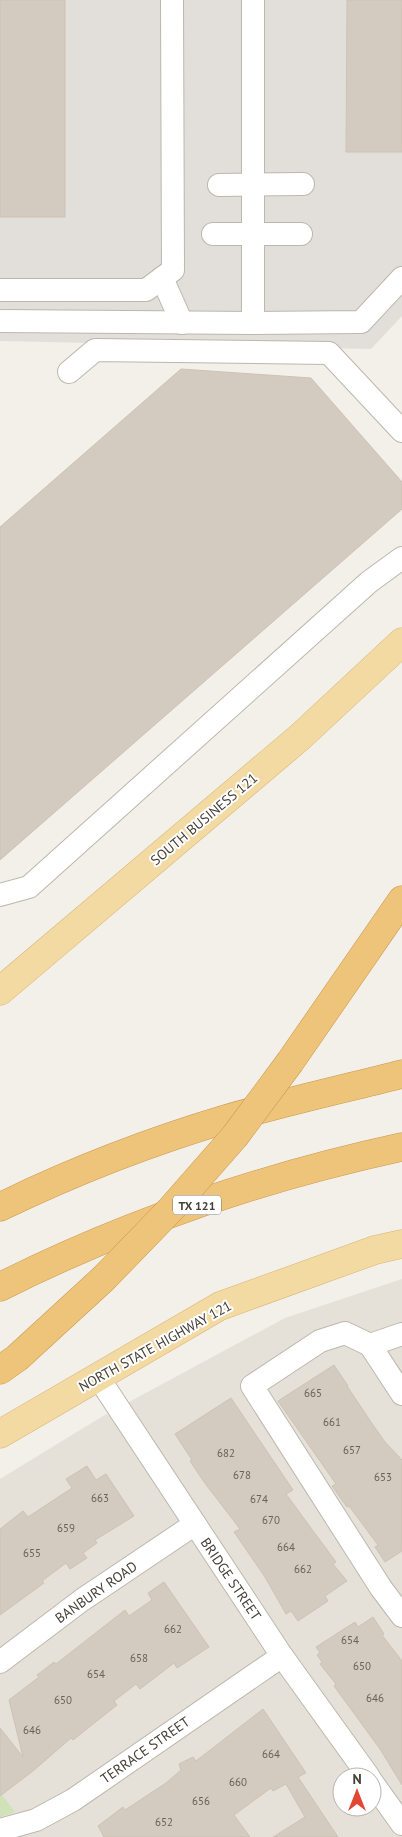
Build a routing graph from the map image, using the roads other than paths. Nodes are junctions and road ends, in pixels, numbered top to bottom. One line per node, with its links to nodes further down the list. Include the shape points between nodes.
1 (172, 0): 9 (street, via 173,270)
2 (253, 0): 4 (street)
3 (302, 184): 4 (street)
4 (253, 185): 5 (street); 7 (street)
5 (219, 186)
6 (213, 234): 7 (street)
7 (253, 234): 8 (street); 14 (street)
8 (302, 234)
9 (162, 278): 11 (street, via 146,290); 13 (street)
10 (402, 278): 14 (street, via 361,322)
11 (0, 290)
12 (0, 321): 13 (street)
13 (182, 323): 14 (street)
14 (253, 323)
15 (69, 372): 16 (street, via 95,350 329,353)
16 (402, 431)
17 (402, 558): 19 (street, via 369,582 30,887)
18 (402, 642): 21 (main road, SOUTH BUSINESS 121, via 300,737)
19 (0, 895)
20 (402, 900): 29 (highway, bridge, via 235,1136 103,1279)
21 (0, 991)
22 (402, 1074): 24 (highway, via 226,1119 134,1150)
23 (402, 1147): 26 (highway, TX 121, via 302,1171 214,1199 112,1236)
24 (0, 1207)
25 (402, 1244): 30 (main road, NORTH STATE HIGHWAY 121, via 375,1250 220,1306)
26 (0, 1287)
27 (402, 1334): 28 (street)
28 (370, 1345): 31 (street); 34 (street, via 345,1333 320,1341 252,1386)
29 (0, 1370)
30 (98, 1377): 32 (main road, NORTH STATE HIGHWAY 121); 33 (street, BRIDGE STREET)
31 (402, 1394)
32 (0, 1434)
33 (194, 1524): 35 (street, BRIDGE STREET); 36 (street, BANBURY ROAD, via 82,1600)
34 (402, 1616)
35 (282, 1656): 37 (street, BRIDGE STREET); 40 (street, TERRACE STREET, via 73,1800 36,1820)
36 (0, 1662)
37 (362, 1767)
38 (382, 1796): 39 (street)
39 (402, 1824)
40 (0, 1830)

